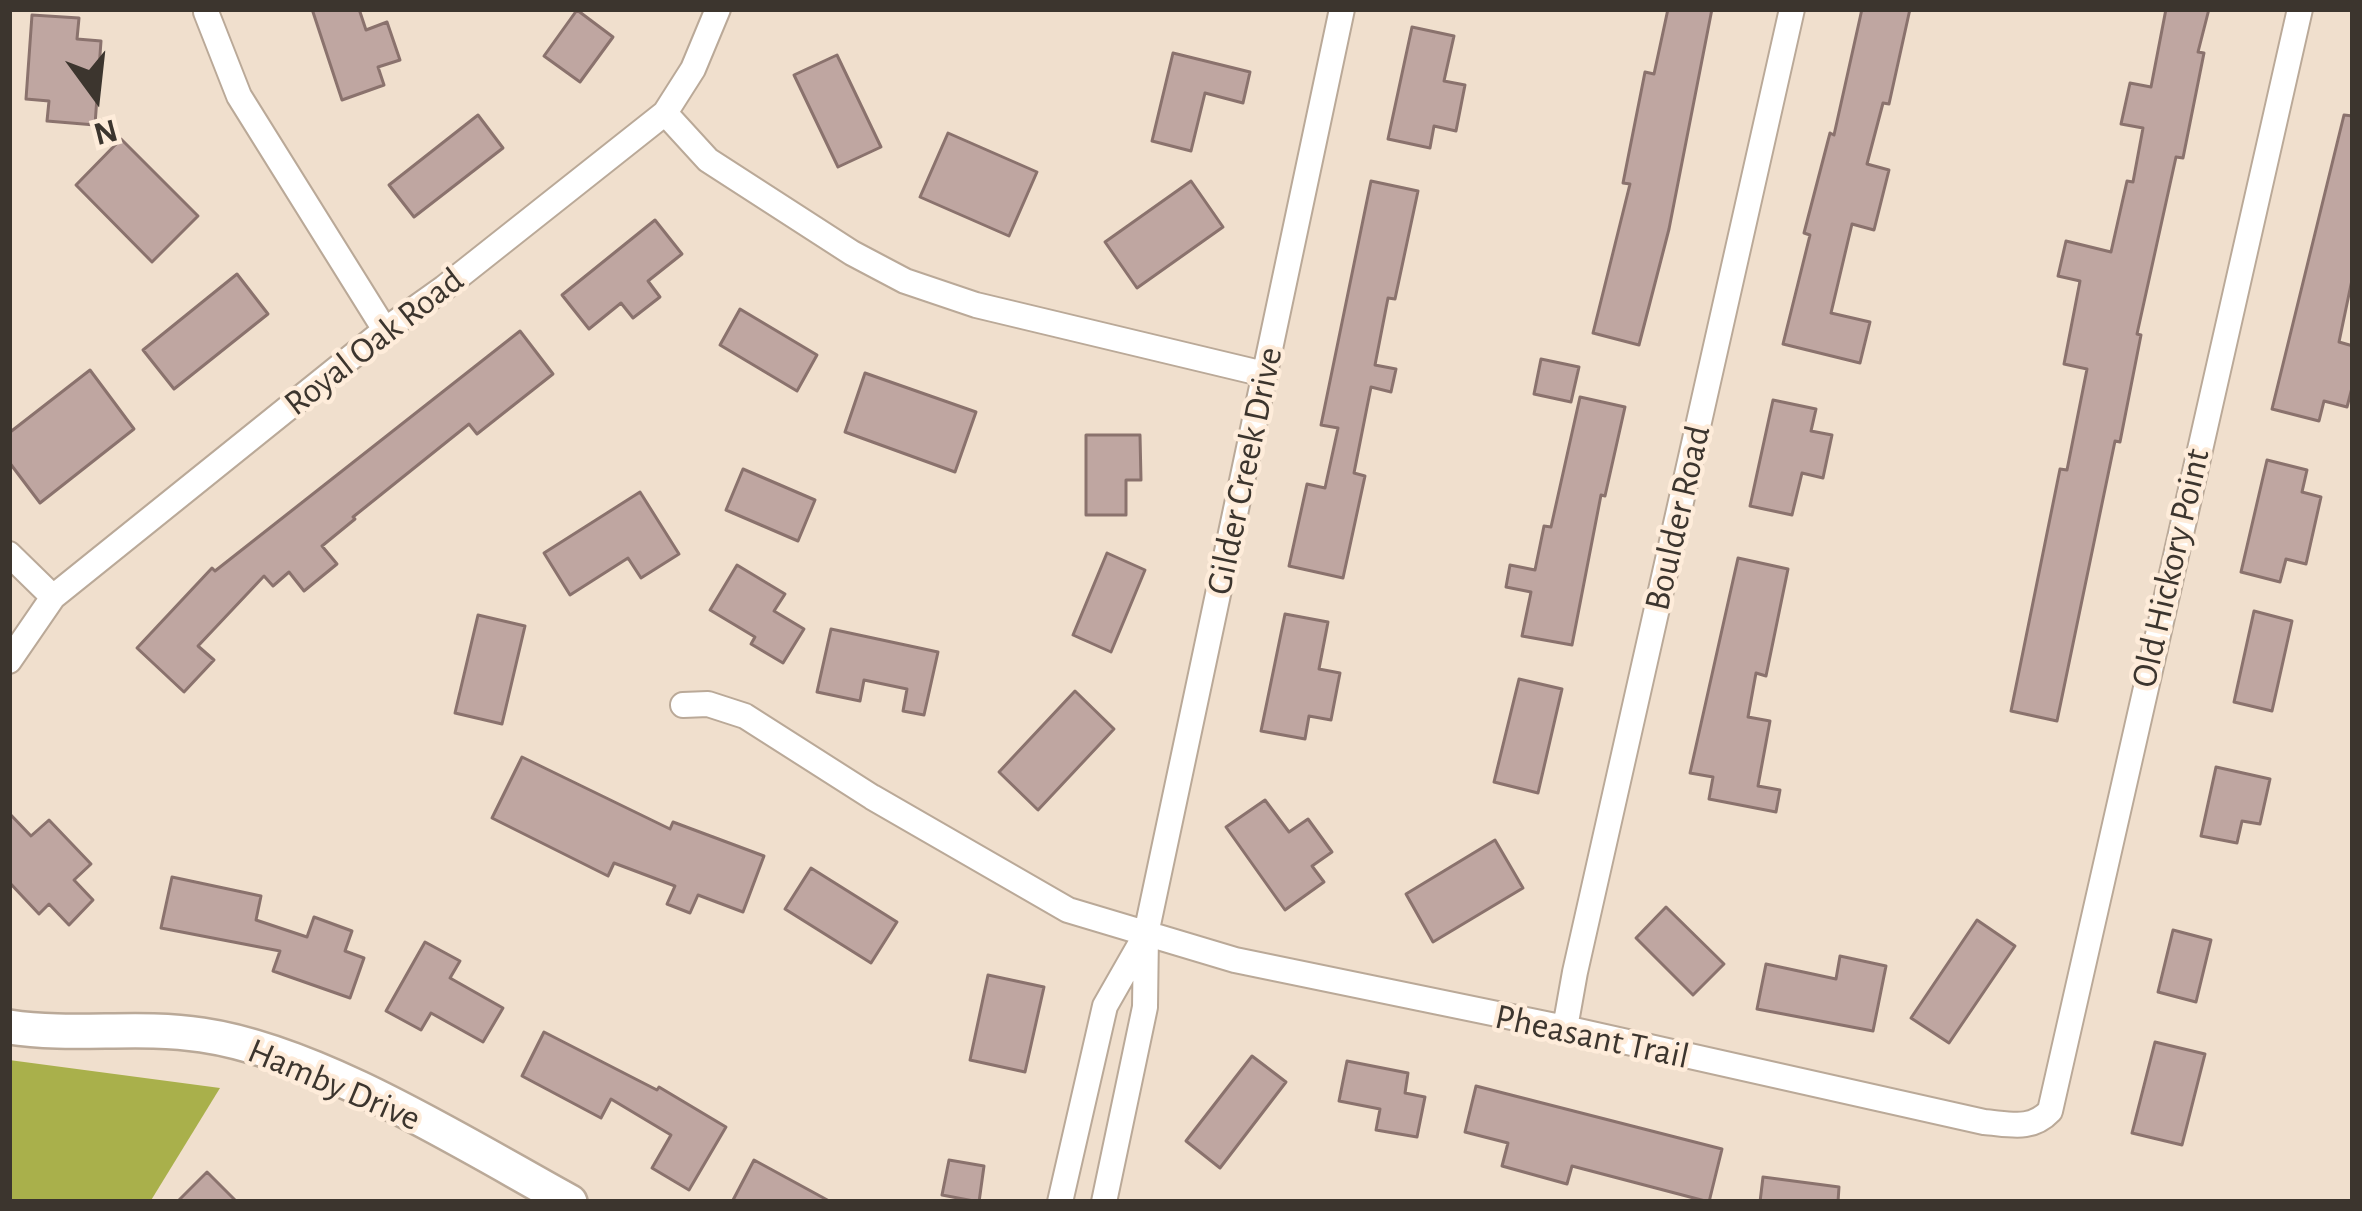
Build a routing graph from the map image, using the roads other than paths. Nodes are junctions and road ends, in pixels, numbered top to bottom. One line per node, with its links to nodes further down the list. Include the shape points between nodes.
1 (718, 9): 6 (street, Royal Oak Road)
2 (1342, 9): 8 (street, Gilder Creek Drive)
3 (1792, 9): 15 (street, Boulder Road)
4 (2300, 9): 16 (street, Old Hickory Point, via 2050,1111)
5 (206, 12): 7 (street, via 239,96)
6 (665, 113): 7 (street, Royal Oak Road); 8 (street, via 708,160 905,281)
7 (385, 330): 10 (street, Royal Oak Road)
8 (1264, 374): 13 (street, Gilder Creek Drive)
9 (9, 554): 10 (street)
10 (53, 597): 11 (street, Royal Oak Road)
11 (9, 661)
12 (683, 705): 13 (street, Pheasant Trail, via 745,716 1068,910)
13 (1146, 934): 15 (street, Pheasant Trail); 18 (street, Gilder Creek Drive, via 1105,1006); 19 (street, Gilder Creek Drive, via 1145,1007)
14 (9, 1027): 17 (street, Hamby Drive, via 154,1030 260,1048 332,1077)
15 (1565, 1028): 16 (street, Pheasant Trail, via 1984,1122)
16 (2039, 1123)
17 (570, 1202)
18 (1060, 1202)
19 (1104, 1202)

